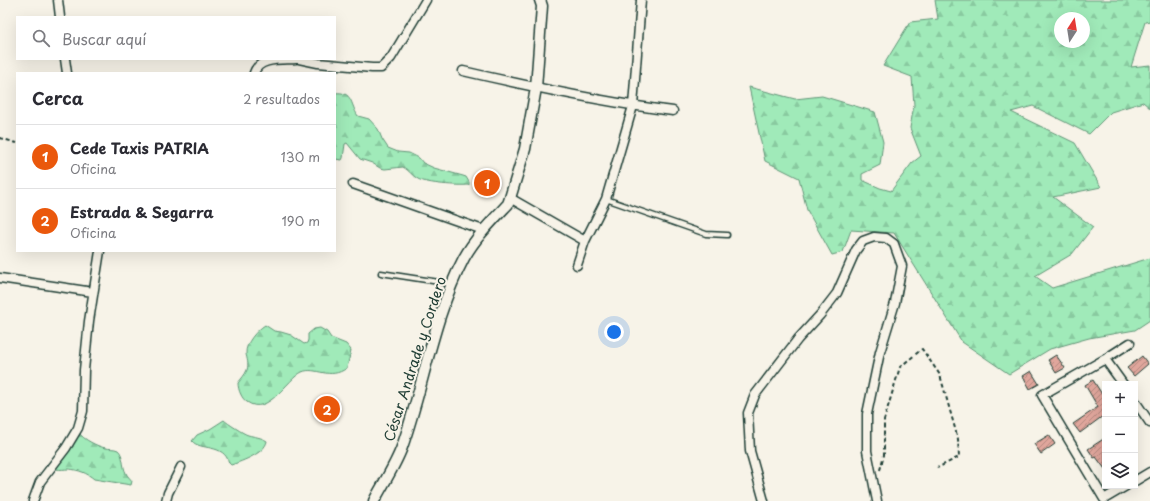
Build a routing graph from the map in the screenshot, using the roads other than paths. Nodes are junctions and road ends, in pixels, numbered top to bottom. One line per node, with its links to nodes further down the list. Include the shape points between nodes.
1 (58, 0): 5 (street)
2 (426, 0): 8 (street, via 391,58 380,68)
3 (540, 0): 12 (street, César Andrade y Cordero, via 542,6)
4 (641, 0): 13 (street)
5 (60, 16)
6 (65, 60): 10 (street)
7 (282, 60): 11 (street, via 266,61 256,66)
8 (302, 60)
9 (463, 71): 12 (street)
10 (67, 72)
11 (254, 72)
12 (536, 88): 13 (street); 16 (street, César Andrade y Cordero, via 525,149)
13 (633, 106): 14 (street); 17 (street)
14 (673, 111)
15 (352, 184): 18 (street)
16 (510, 198): 18 (street, César Andrade y Cordero, via 508,204); 20 (street)
17 (606, 199): 19 (lane, via 706,234); 20 (street)
18 (483, 230): 25 (street, César Andrade y Cordero, via 464,257)
19 (727, 235)
20 (586, 241): 22 (street)
21 (100, 252): 26 (street)
22 (577, 265)
23 (381, 273): 25 (lane)
24 (0, 278): 26 (street)
25 (452, 284): 38 (street, César Andrade y Cordero, via 402,448)
26 (93, 292): 36 (street, via 85,363 83,411 78,428 40,482)
27 (1130, 343): 28 (street)
28 (1106, 359): 29 (street); 35 (street, via 1042,395 1104,499)
29 (1121, 381)
30 (1138, 405): 31 (street)
31 (1150, 423)
32 (181, 467): 37 (street)
33 (1150, 472): 34 (street)
34 (1138, 479)
35 (1121, 489)
36 (33, 501)
37 (166, 501)
38 (374, 501)
39 (764, 501): 40 (street, via 750,451 748,413 754,395 837,293 856,250 863,241 874,237 886,238 894,244 902,266 896,303 880,352 867,414 867,451)
40 (877, 501)

